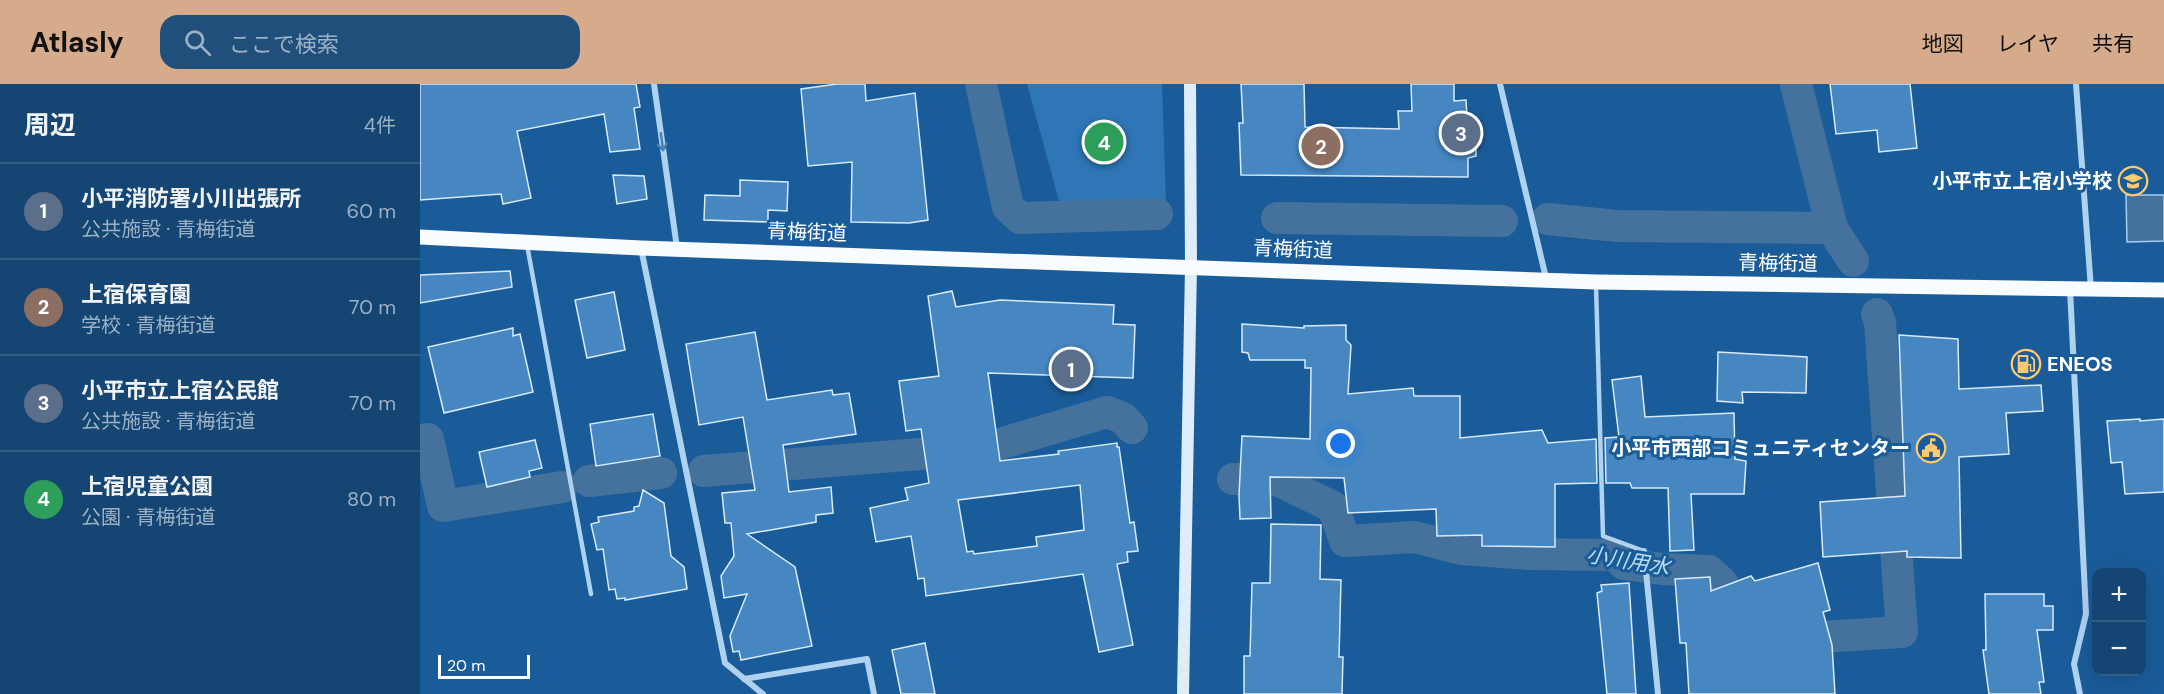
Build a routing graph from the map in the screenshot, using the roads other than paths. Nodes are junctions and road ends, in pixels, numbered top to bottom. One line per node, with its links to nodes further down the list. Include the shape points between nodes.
1 (654, 84): 8 (street, one-way to 8)
2 (1190, 84): 9 (street)
3 (1500, 84): 10 (street)
4 (2076, 84): 13 (street)
5 (420, 237): 6 (main road, 青梅街道)
6 (527, 243): 7 (main road, 青梅街道); 16 (lane)
7 (641, 248): 8 (main road, 青梅街道); 17 (street, via 725,663)
8 (677, 248): 9 (main road, 青梅街道)
9 (1191, 267): 10 (main road, 青梅街道); 20 (street)
10 (1546, 279): 11 (main road, 青梅街道)
11 (1596, 282): 12 (main road, 青梅街道); 15 (lane, via 1604,536)
12 (2070, 288): 13 (main road, 青梅街道); 22 (street, via 2086,614 2074,664)
13 (2091, 289): 14 (main road, 青梅街道)
14 (2164, 290)
15 (1644, 551): 21 (street)
16 (591, 594)
17 (744, 679): 18 (street); 19 (street, via 867,659)
18 (763, 694)
19 (874, 694)
20 (1183, 694)
21 (1658, 694)
22 (2080, 694)

